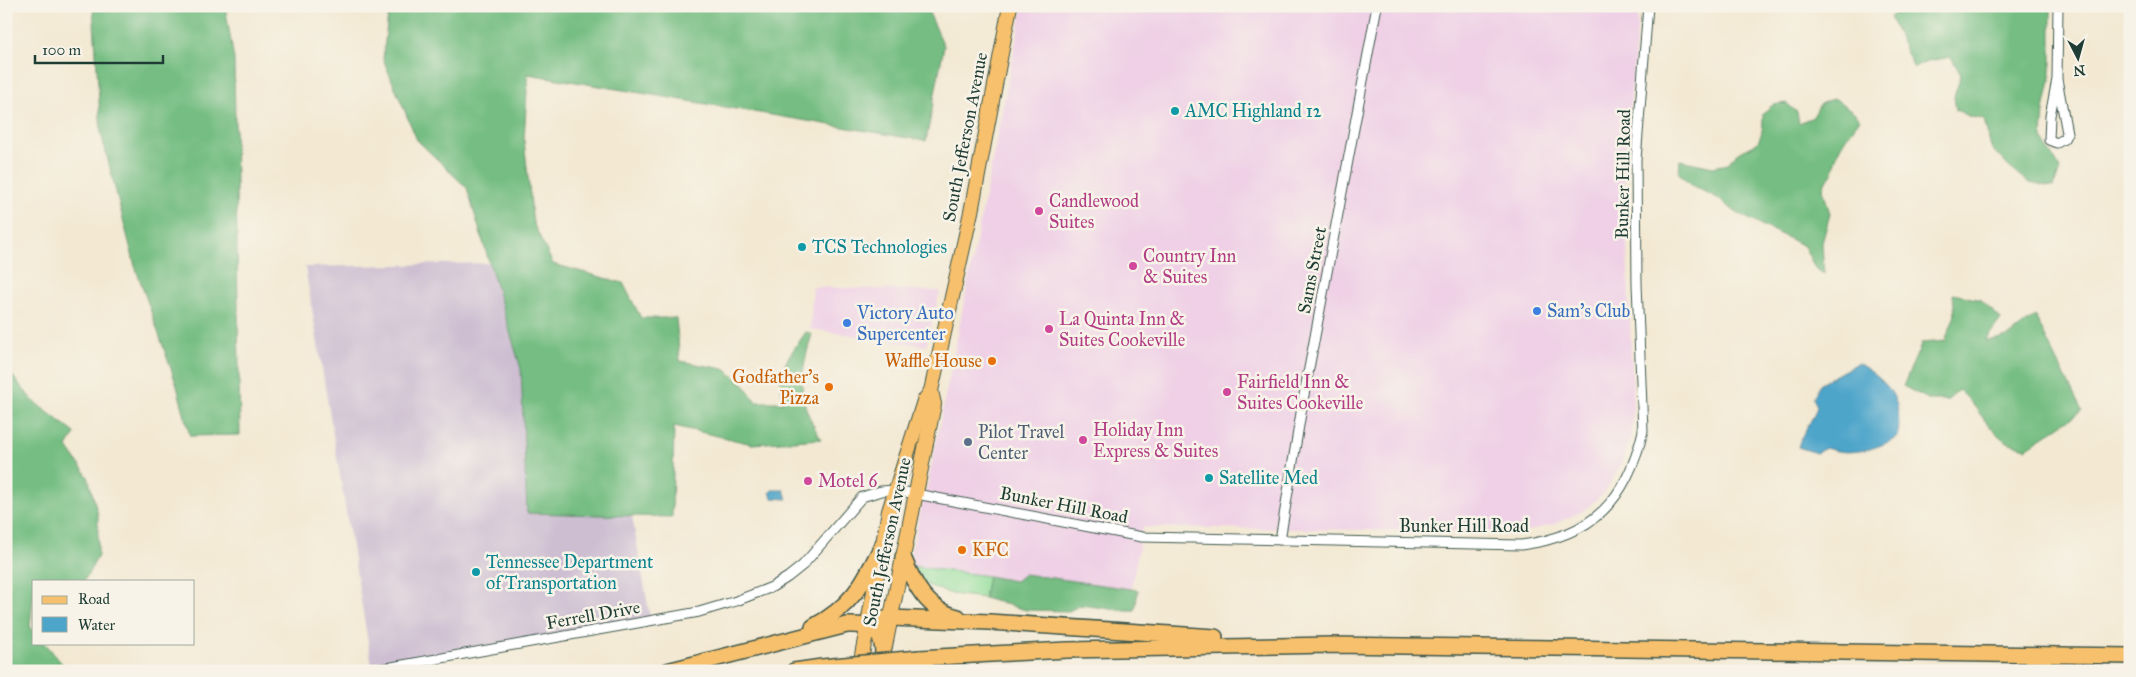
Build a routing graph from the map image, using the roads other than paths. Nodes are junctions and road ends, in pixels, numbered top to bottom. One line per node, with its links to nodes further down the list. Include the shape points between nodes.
1 (1010, 6): 6 (main road, South Jefferson Avenue, via 971,212)
2 (1377, 6): 9 (street, Sams Street)
3 (1648, 6): 9 (street, Bunker Hill Road, via 1636,160 1643,430 1627,480 1604,509 1585,525 1543,542 1521,545)
4 (2058, 6): 5 (street)
5 (2057, 79): 5 (street, via 2049,140 2057,143 2067,133)
6 (931, 391): 7 (main road, South Jefferson Avenue, via 924,401); 8 (main road, South Jefferson Avenue, via 934,404)
7 (895, 490): 8 (street, Bunker Hill Road); 10 (main road, South Jefferson Avenue); 19 (street, Ferrell Drive, via 862,497 796,571 772,587 736,601 699,612)
8 (916, 494): 9 (street, Bunker Hill Road, via 1142,537); 11 (main road, South Jefferson Avenue)
9 (1280, 540)
10 (884, 542): 14 (main road, South Jefferson Avenue); 15 (highway, via 862,585 849,601 831,617)
11 (903, 557): 12 (main road, South Jefferson Avenue); 13 (highway, via 919,591 929,603 949,615)
12 (891, 618): 13 (highway); 14 (highway); 17 (main road, South Jefferson Avenue)
13 (989, 622): 16 (highway)
14 (867, 626): 15 (highway, via 837,627); 17 (highway, via 878,632); 22 (main road, South Jefferson Avenue)
15 (773, 643): 20 (highway)
16 (1332, 645): 18 (highway); 21 (highway, bridge, via 1067,650 919,658)
17 (883, 654): 23 (main road, South Jefferson Avenue)
18 (2130, 656)
19 (375, 670)
20 (667, 671)
21 (794, 671)
22 (859, 671)
23 (880, 671)

